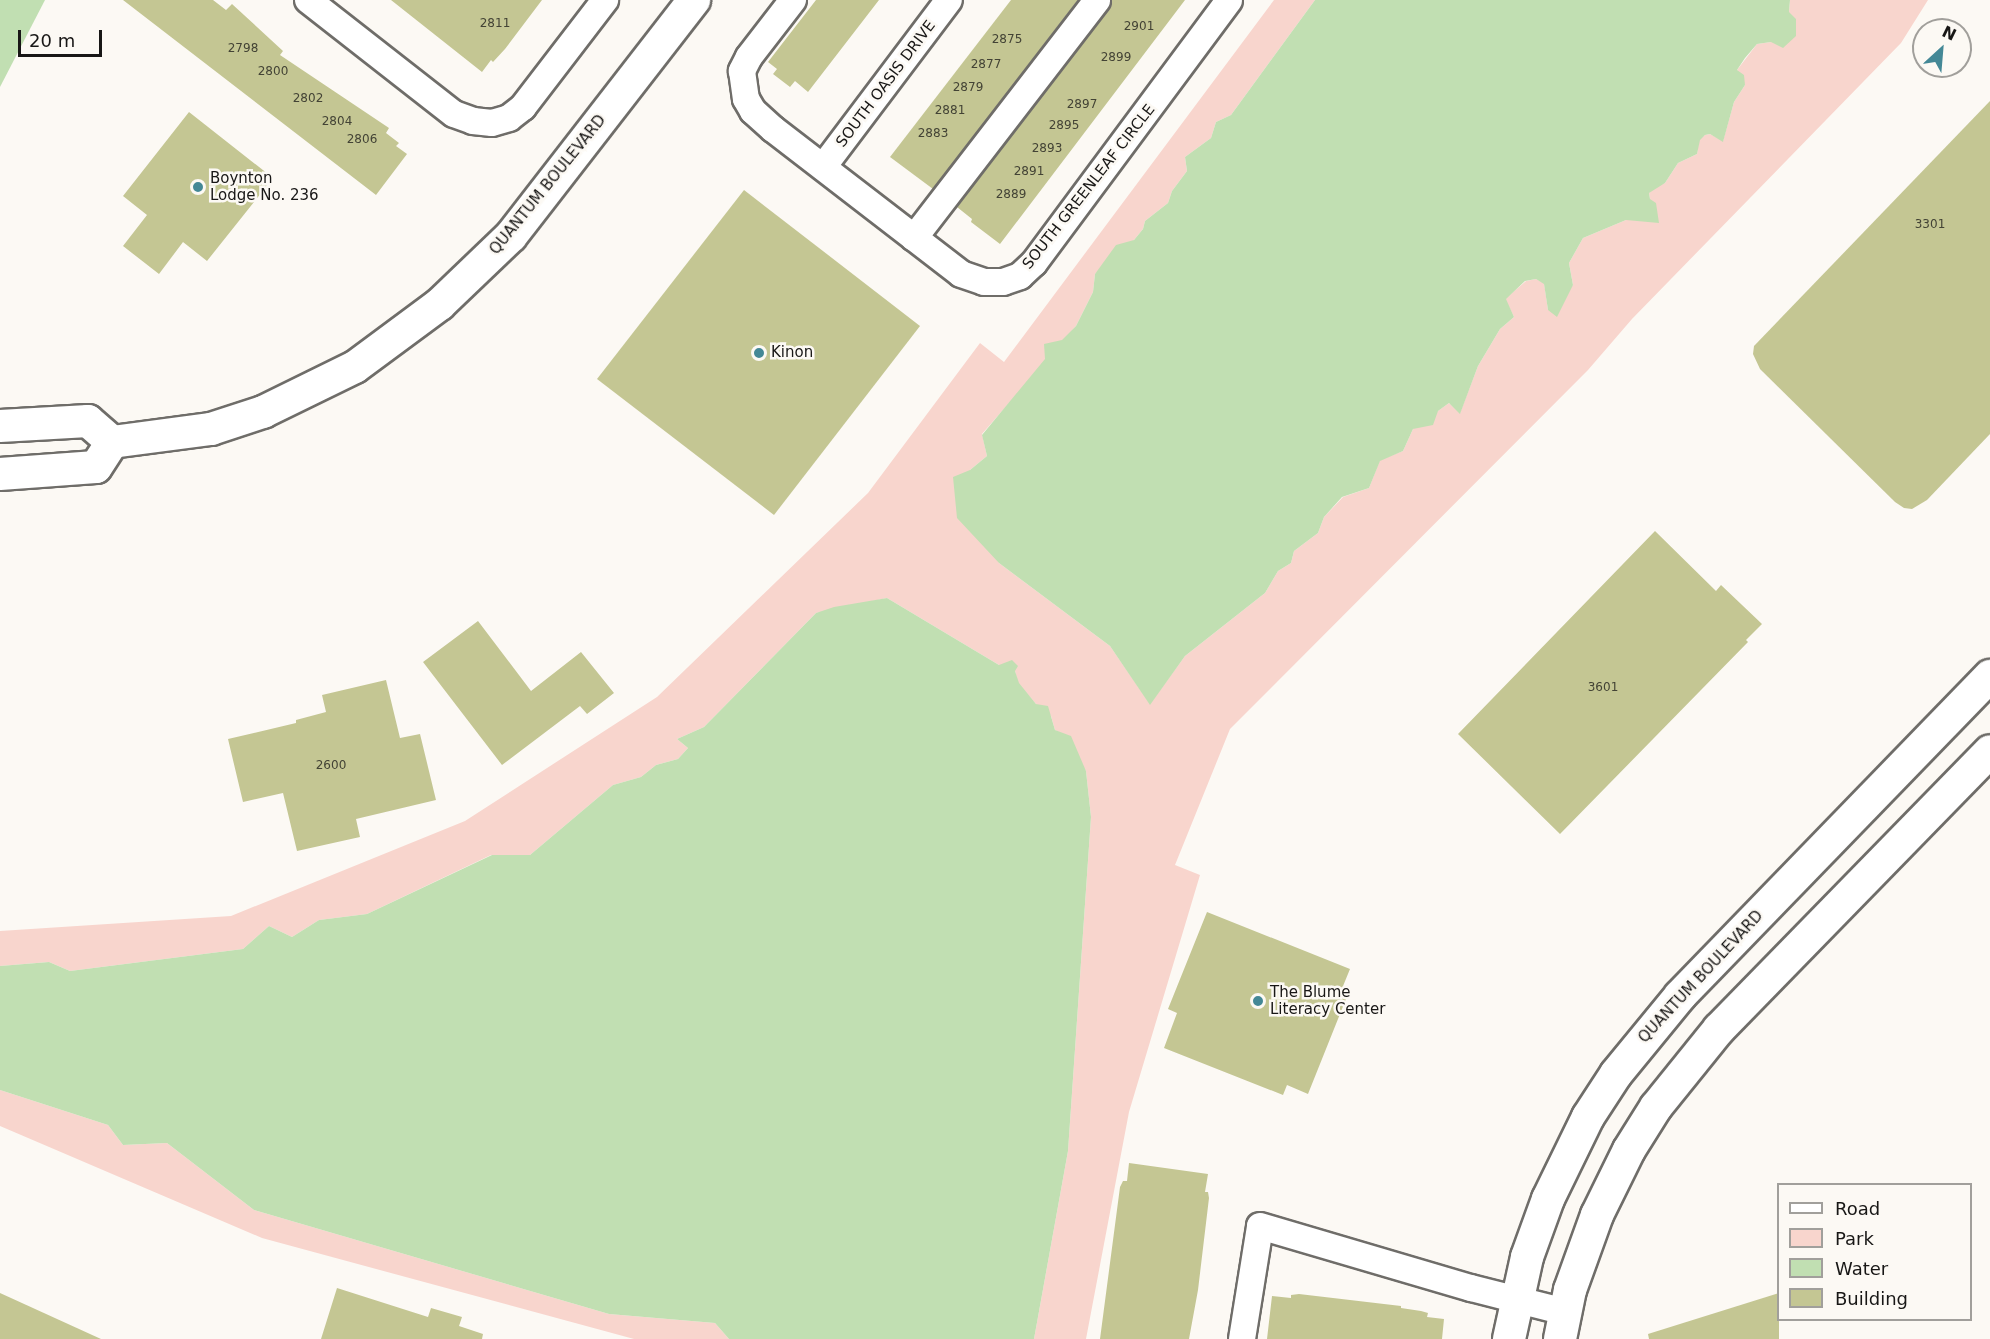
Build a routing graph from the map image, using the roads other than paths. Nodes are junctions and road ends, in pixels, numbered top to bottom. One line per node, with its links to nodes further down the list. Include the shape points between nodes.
1 (308, 0): 2 (street, via 453,114 492,123 509,118 523,107)
2 (605, 0)
3 (694, 0): 11 (street, QUANTUM BOULEVARD, via 511,236 459,288 397,338 332,379 255,415 211,429)
4 (793, 0): 8 (street, SOUTH GREENLEAF CIRCLE, via 749,57 742,71 743,86 753,111)
5 (949, 0): 8 (street, SOUTH OASIS DRIVE)
6 (1097, 0): 9 (street)
7 (1229, 0): 9 (street, SOUTH GREENLEAF CIRCLE, via 1034,263 1020,276 1003,282 984,282 961,274)
8 (823, 167): 9 (street, SOUTH GREENLEAF CIRCLE)
9 (914, 238)
10 (0, 426): 11 (street, via 88,422)
11 (112, 442): 12 (street, via 96,467)
12 (0, 474)
13 (1990, 676): 15 (street, QUANTUM BOULEVARD, via 1680,996 1616,1074 1588,1117 1548,1199)
14 (1990, 751): 16 (street, via 1719,1029 1674,1083 1629,1150 1606,1194 1586,1241)
15 (1516, 1299): 16 (street); 17 (street, via 1260,1226); 18 (street, QUANTUM BOULEVARD)
16 (1562, 1325)
17 (1242, 1339)
18 (1509, 1339)

